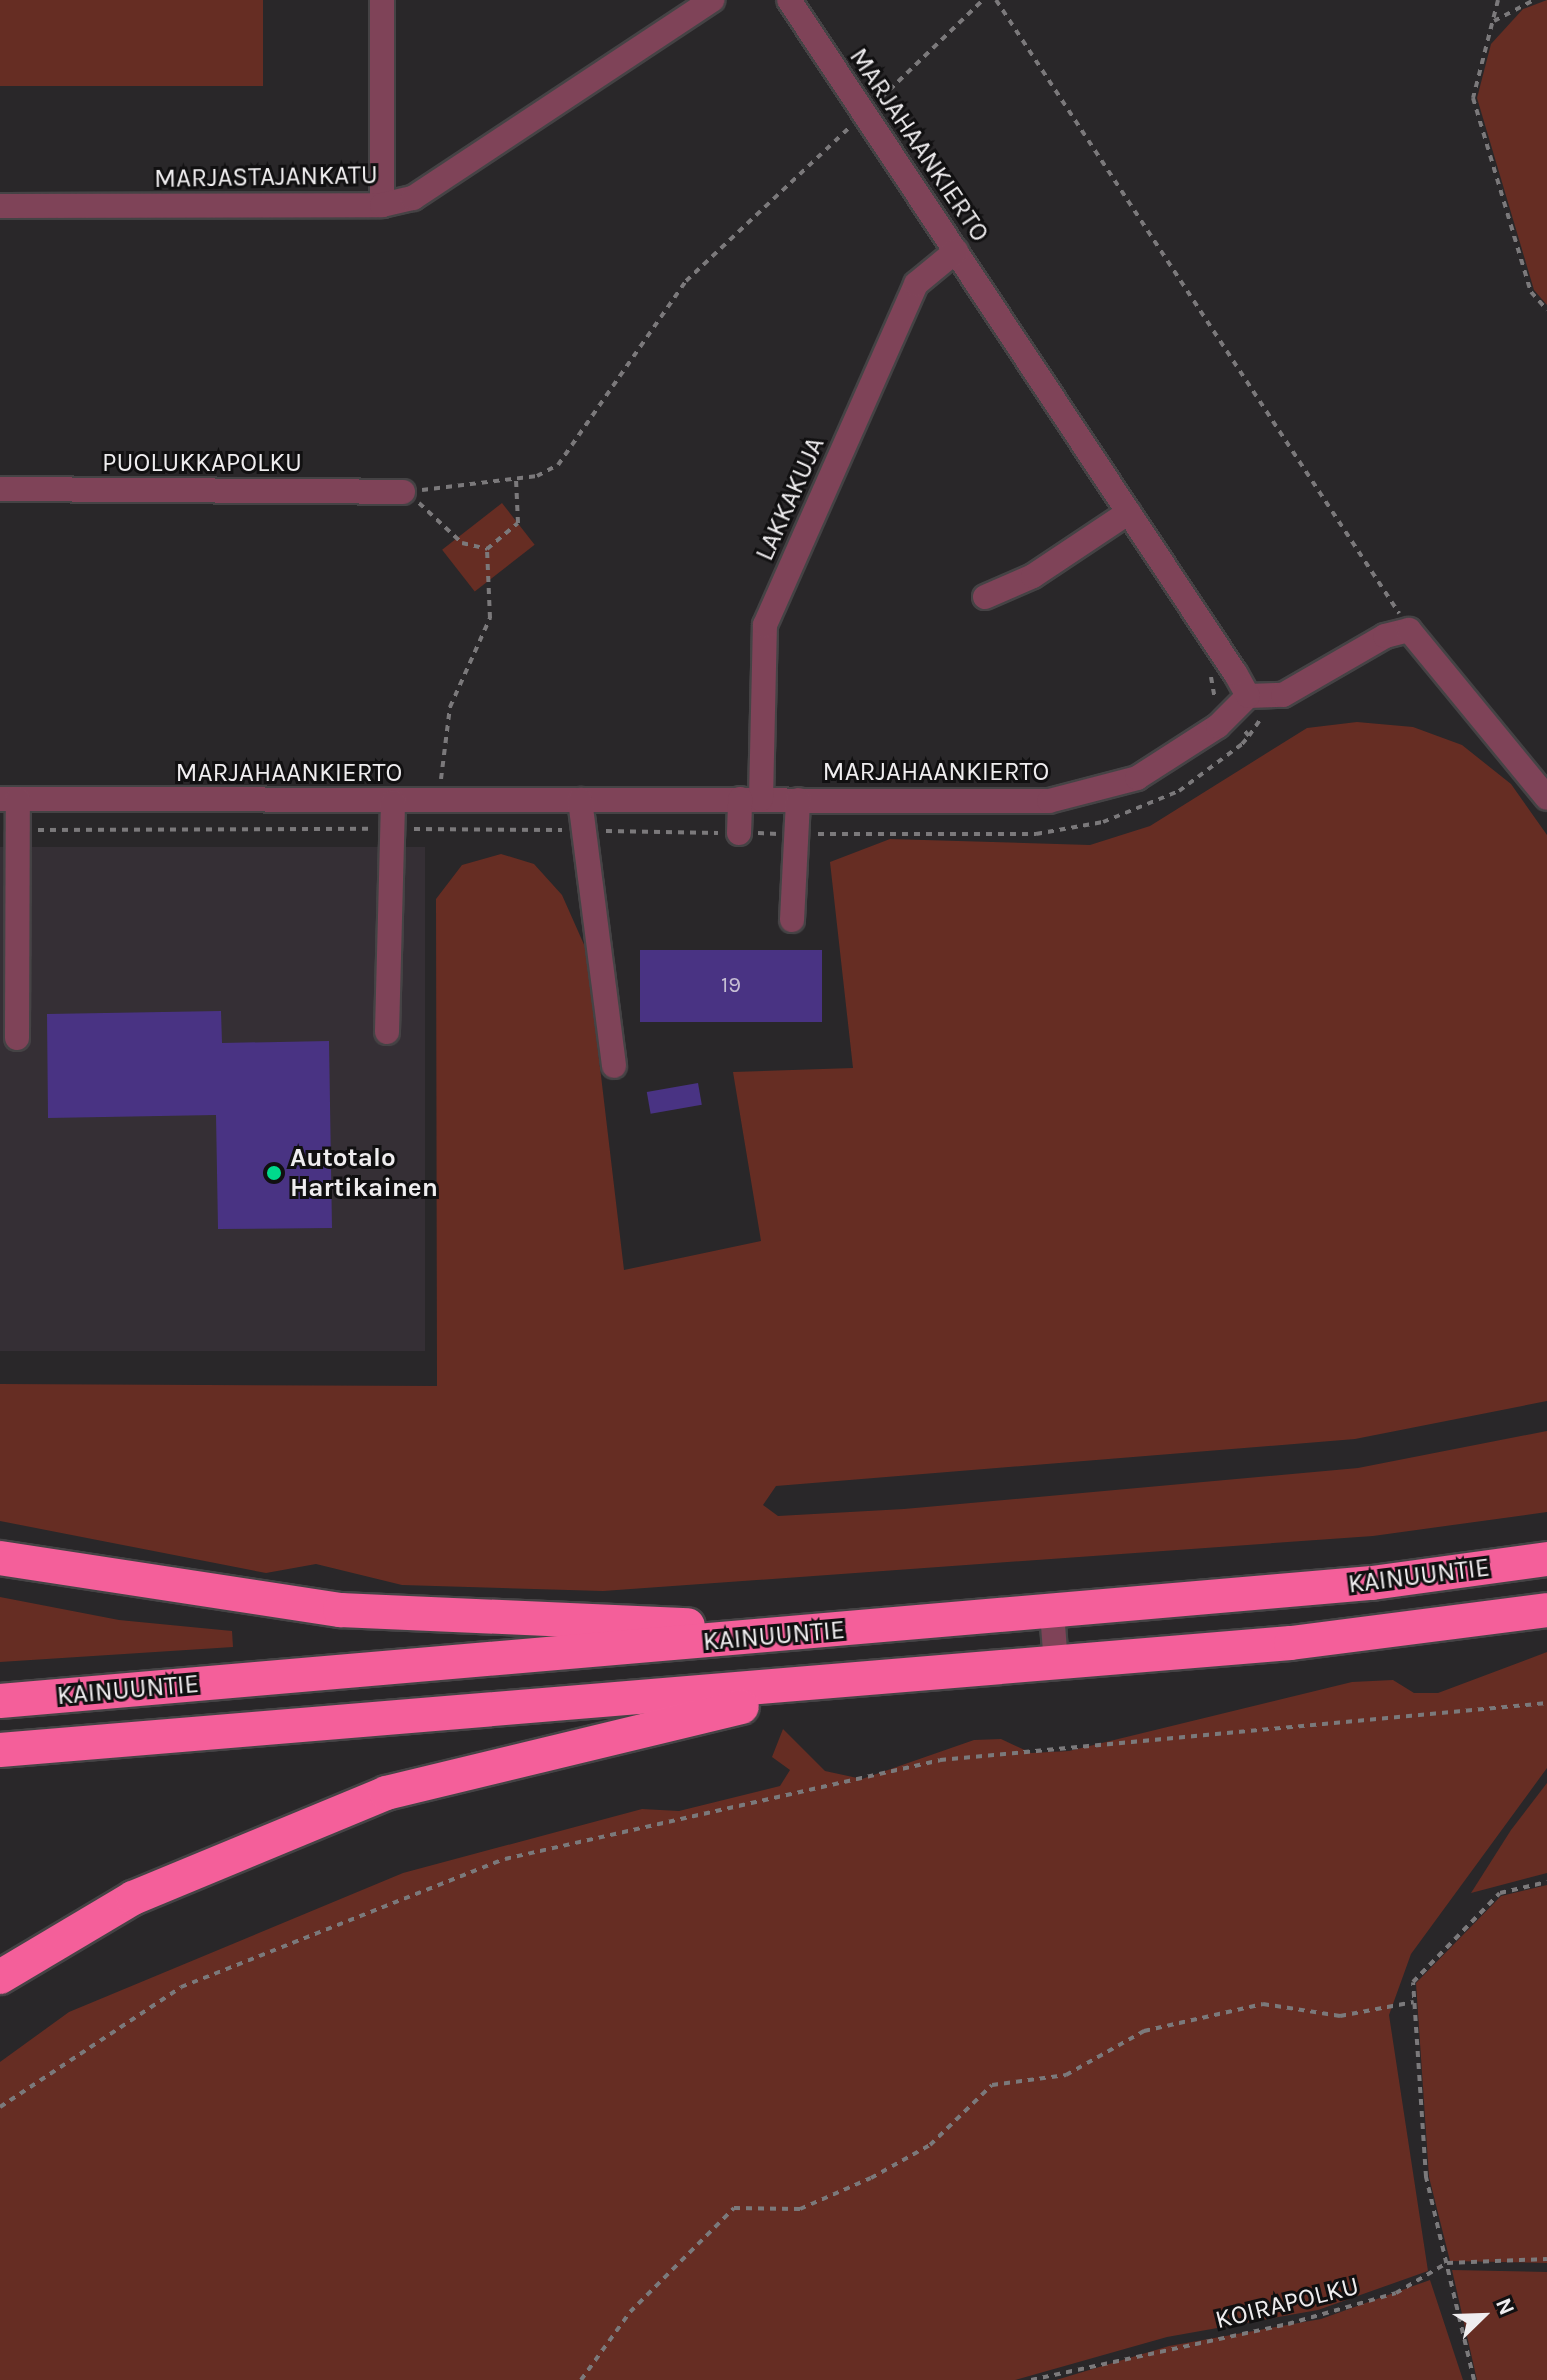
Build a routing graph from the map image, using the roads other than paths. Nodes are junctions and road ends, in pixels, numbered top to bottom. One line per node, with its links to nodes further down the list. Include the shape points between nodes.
1 (382, 0): 4 (street)
2 (712, 0): 4 (street, MARJASTAJANKATU, via 413,198)
3 (789, 0): 6 (street, MARJAHAANKIERTO, via 855,122)
4 (382, 205): 5 (street, MARJASTAJANKATU)
5 (0, 206)
6 (956, 251): 9 (street, MARJAHAANKIERTO); 14 (street, LAKKAKUJA, via 916,284 765,625)
7 (0, 489): 8 (street, PUOLUKKAPOLKU)
8 (403, 492)
9 (1129, 512): 10 (street, via 1033,576); 11 (street, MARJAHAANKIERTO)
10 (985, 597)
11 (1248, 696): 12 (street, via 1283,695 1385,636 1409,630); 16 (street, MARJAHAANKIERTO, via 1169,762 1083,796 1008,804)
12 (1547, 798)
13 (9, 799): 17 (street, MARJAHAANKIERTO); 21 (street, via 19,830)
14 (750, 799): 15 (street, MARJAHAANKIERTO); 16 (street, MARJAHAANKIERTO); 18 (street, LAKKAKUJA)
15 (580, 800): 17 (street, MARJAHAANKIERTO); 22 (street)
16 (798, 800): 19 (street)
17 (393, 802): 20 (street)
18 (739, 833)
19 (792, 920)
20 (387, 1032)
21 (17, 1038)
22 (614, 1066)
23 (0, 1558): 27 (highway, via 340,1610)
24 (1547, 1559): 26 (highway, KAINUUNTIE)
25 (1547, 1610): 28 (highway, KAINUUNTIE)
26 (1052, 1612): 27 (highway, KAINUUNTIE); 28 (street)
27 (868, 1629): 30 (highway, KAINUUNTIE)
28 (1056, 1664): 29 (highway, KAINUUNTIE)
29 (857, 1681): 31 (highway, KAINUUNTIE); 32 (highway, via 550,1748 386,1793 133,1898)
30 (0, 1701)
31 (0, 1750)
32 (0, 1977)

